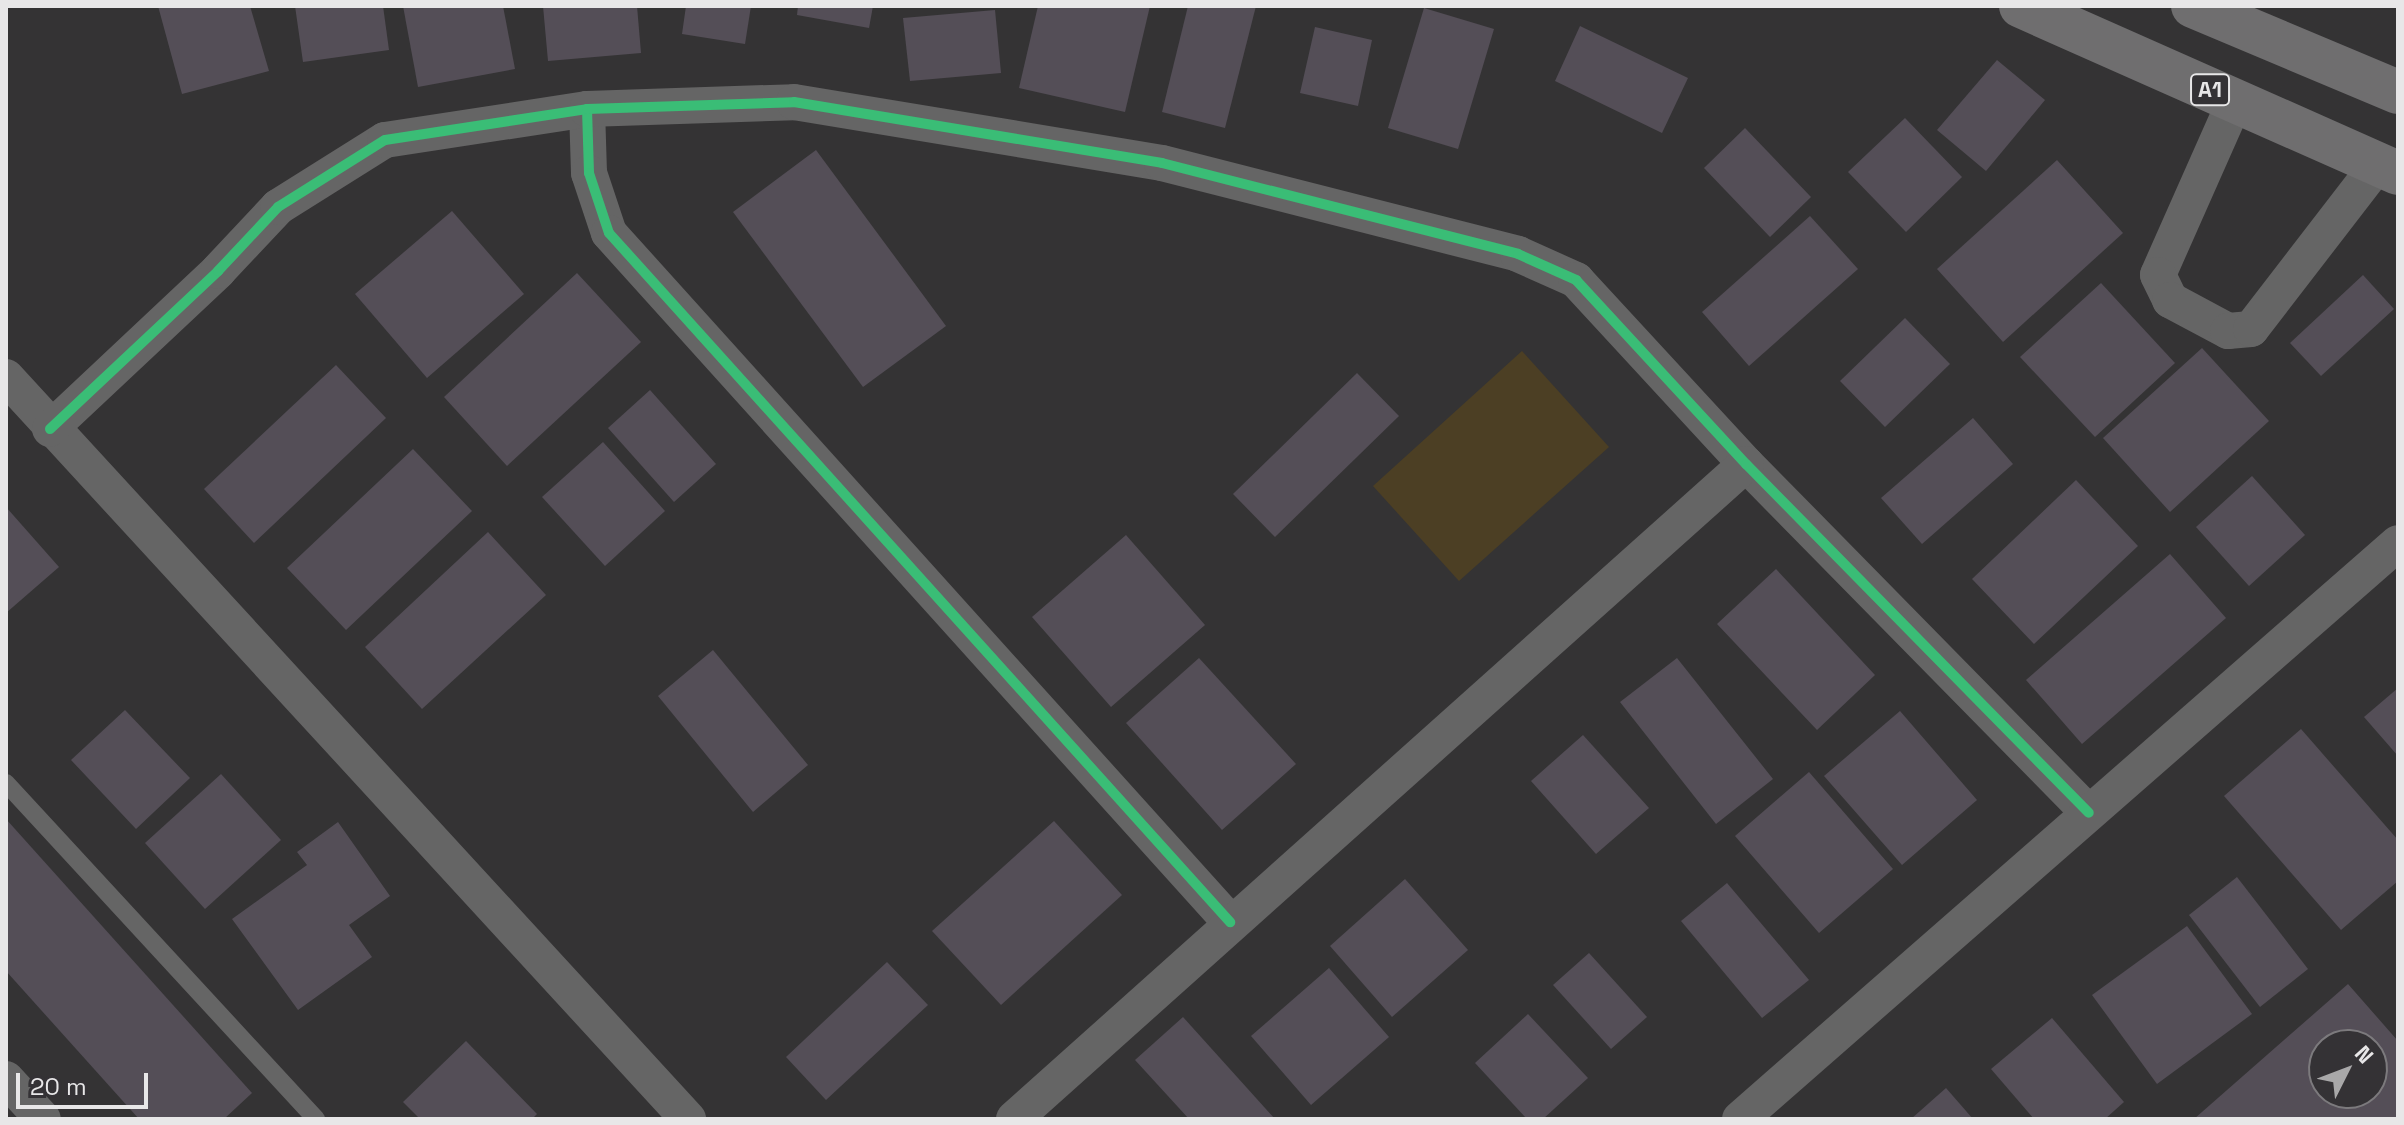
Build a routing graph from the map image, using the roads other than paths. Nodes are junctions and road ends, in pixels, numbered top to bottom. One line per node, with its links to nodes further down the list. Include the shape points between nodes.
1 (2021, 6): 4 (main road, A1)
2 (2193, 6): 3 (main road)
3 (2398, 92)
4 (2235, 101): 6 (main road, A1); 6 (street, via 2158,275 2170,300 2228,331 2251,329)
5 (587, 109): 8 (street, via 385,140 278,207); 9 (street, via 810,105 1162,163 1518,254 1576,280); 13 (street, via 589,173 609,233)
6 (2388, 169)
7 (6, 377): 8 (street)
8 (50, 429): 15 (street)
9 (1746, 464): 12 (street); 13 (street)
10 (2398, 543): 12 (street)
11 (6, 783): 14 (lane)
12 (2089, 813): 17 (street)
13 (1230, 922): 16 (street)
14 (316, 1119)
15 (688, 1119)
16 (1014, 1119)
17 (1740, 1119)

